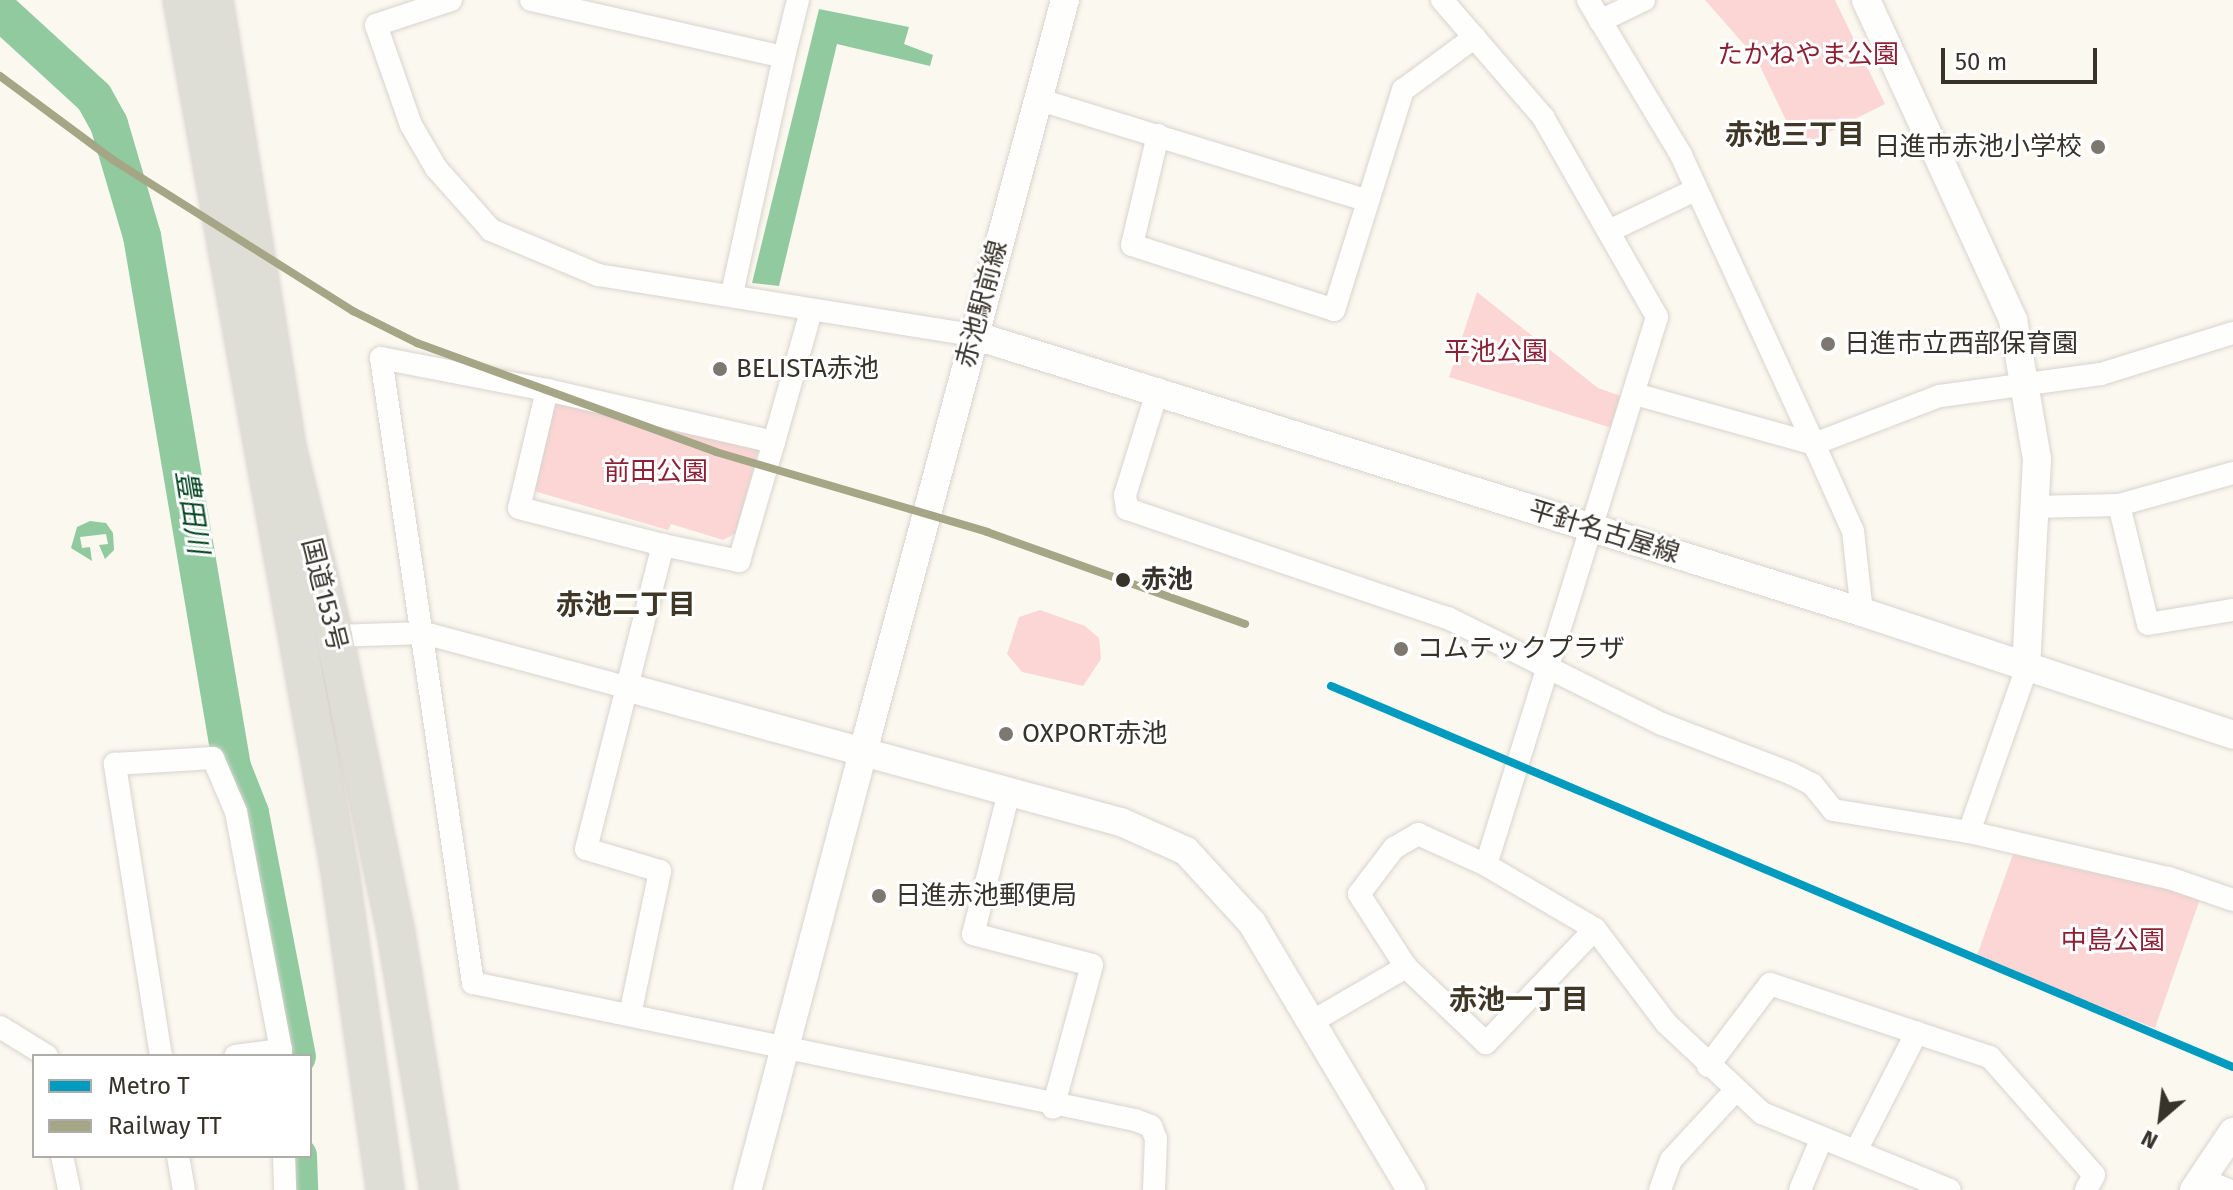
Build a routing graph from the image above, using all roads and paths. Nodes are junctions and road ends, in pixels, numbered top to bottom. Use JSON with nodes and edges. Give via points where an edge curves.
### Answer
{"nodes":[{"id":1,"x":182,"y":0,"type":"edge"},
{"id":2,"x":214,"y":0,"type":"edge"},
{"id":3,"x":451,"y":0,"type":"edge"},
{"id":4,"x":531,"y":0,"type":"edge"},
{"id":5,"x":798,"y":0,"type":"edge"},
{"id":6,"x":1065,"y":0,"type":"edge"},
{"id":7,"x":1442,"y":0,"type":"edge"},
{"id":8,"x":1588,"y":0,"type":"edge"},
{"id":9,"x":1644,"y":0,"type":"edge"},
{"id":10,"x":1866,"y":0,"type":"edge"},
{"id":11,"x":1600,"y":21,"type":"junction"},
{"id":12,"x":1475,"y":37,"type":"junction"},
{"id":13,"x":784,"y":57,"type":"junction"},
{"id":14,"x":1037,"y":99,"type":"junction"},
{"id":15,"x":1158,"y":135,"type":"junction"},
{"id":16,"x":1695,"y":190,"type":"junction"},
{"id":17,"x":1368,"y":201,"type":"junction"},
{"id":18,"x":1609,"y":231,"type":"junction"},
{"id":19,"x":732,"y":294,"type":"junction"},
{"id":20,"x":811,"y":311,"type":"junction"},
{"id":21,"x":2233,"y":333,"type":"edge"},
{"id":22,"x":973,"y":335,"type":"junction"},
{"id":23,"x":2029,"y":385,"type":"junction"},
{"id":24,"x":1158,"y":389,"type":"junction"},
{"id":25,"x":547,"y":390,"type":"junction"},
{"id":26,"x":1635,"y":394,"type":"junction"},
{"id":27,"x":774,"y":442,"type":"junction"},
{"id":28,"x":1814,"y":444,"type":"junction"},
{"id":29,"x":2233,"y":473,"type":"edge"},
{"id":30,"x":2119,"y":505,"type":"junction"},
{"id":31,"x":2032,"y":507,"type":"junction"},
{"id":32,"x":1591,"y":528,"type":"junction"},
{"id":33,"x":663,"y":545,"type":"junction"},
{"id":34,"x":2233,"y":610,"type":"edge"},
{"id":35,"x":1862,"y":612,"type":"junction"},
{"id":36,"x":424,"y":633,"type":"junction"},
{"id":37,"x":334,"y":636,"type":"junction"},
{"id":38,"x":1546,"y":668,"type":"junction"},
{"id":39,"x":2026,"y":670,"type":"junction"},
{"id":40,"x":629,"y":688,"type":"junction"},
{"id":41,"x":2233,"y":735,"type":"edge"},
{"id":42,"x":863,"y":752,"type":"junction"},
{"id":43,"x":1009,"y":792,"type":"junction"},
{"id":44,"x":1969,"y":832,"type":"junction"},
{"id":45,"x":1486,"y":865,"type":"junction"},
{"id":46,"x":2233,"y":900,"type":"edge"},
{"id":47,"x":1595,"y":929,"type":"junction"},
{"id":48,"x":1406,"y":967,"type":"junction"},
{"id":49,"x":630,"y":1015,"type":"junction"},
{"id":50,"x":1313,"y":1021,"type":"junction"},
{"id":51,"x":0,"y":1027,"type":"edge"},
{"id":52,"x":1917,"y":1032,"type":"junction"},
{"id":53,"x":781,"y":1049,"type":"junction"},
{"id":54,"x":282,"y":1053,"type":"edge"},
{"id":55,"x":44,"y":1054,"type":"edge"},
{"id":56,"x":161,"y":1054,"type":"edge"},
{"id":57,"x":1708,"y":1066,"type":"junction"},
{"id":58,"x":1734,"y":1092,"type":"junction"},
{"id":59,"x":1053,"y":1108,"type":"junction"},
{"id":60,"x":2233,"y":1132,"type":"edge"},
{"id":61,"x":1821,"y":1140,"type":"junction"},
{"id":62,"x":1857,"y":1149,"type":"junction"},
{"id":63,"x":62,"y":1158,"type":"edge"},
{"id":64,"x":178,"y":1158,"type":"edge"},
{"id":65,"x":284,"y":1158,"type":"edge"},
{"id":66,"x":2208,"y":1186,"type":"edge"},
{"id":67,"x":1943,"y":1189,"type":"edge"},
{"id":68,"x":69,"y":1190,"type":"edge"},
{"id":69,"x":184,"y":1190,"type":"edge"},
{"id":70,"x":285,"y":1190,"type":"edge"},
{"id":71,"x":385,"y":1190,"type":"edge"},
{"id":72,"x":439,"y":1190,"type":"edge"},
{"id":73,"x":747,"y":1190,"type":"edge"},
{"id":74,"x":1154,"y":1190,"type":"edge"},
{"id":75,"x":1411,"y":1190,"type":"edge"},
{"id":76,"x":1660,"y":1190,"type":"edge"},
{"id":77,"x":1800,"y":1190,"type":"edge"},
{"id":78,"x":2086,"y":1190,"type":"edge"}],
"edges":[{"from":1,"to":71,"type":"highway","name":"国道153号","via":[[340,872]]},
{"from":2,"to":37,"type":"highway","name":"国道153号","via":[[288,451]]},
{"from":3,"to":19,"type":"street","via":[[376,25],[411,125],[468,209],[491,230],[541,256],[598,275]]},
{"from":4,"to":13,"type":"street"},
{"from":5,"to":13,"type":"street"},
{"from":6,"to":14,"type":"street","name":"赤池駅前線"},
{"from":7,"to":12,"type":"street"},
{"from":8,"to":11,"type":"street"},
{"from":9,"to":11,"type":"street"},
{"from":10,"to":23,"type":"street","via":[[2013,320]]},
{"from":11,"to":16,"type":"street"},
{"from":12,"to":17,"type":"street","via":[[1403,90]]},
{"from":12,"to":18,"type":"street","via":[[1543,117]]},
{"from":13,"to":19,"type":"street"},
{"from":14,"to":15,"type":"street"},
{"from":14,"to":22,"type":"street","name":"赤池駅前線"},
{"from":15,"to":17,"type":"street"},
{"from":15,"to":17,"type":"street","via":[[1132,245],[1334,310]]},
{"from":16,"to":18,"type":"street"},
{"from":16,"to":28,"type":"street"},
{"from":18,"to":26,"type":"street","via":[[1657,317]]},
{"from":19,"to":20,"type":"street"},
{"from":20,"to":22,"type":"street"},
{"from":20,"to":27,"type":"street"},
{"from":21,"to":23,"type":"street","via":[[2101,374]]},
{"from":22,"to":24,"type":"street","name":"平針名古屋線"},
{"from":22,"to":42,"type":"street","name":"赤池駅前線"},
{"from":23,"to":28,"type":"street","via":[[1940,396]]},
{"from":23,"to":31,"type":"street","via":[[2037,459]]},
{"from":24,"to":32,"type":"street","name":"平針名古屋線"},
{"from":24,"to":38,"type":"street","via":[[1125,495],[1127,509],[1448,618]]},
{"from":25,"to":27,"type":"street"},
{"from":25,"to":33,"type":"street","via":[[519,508]]},
{"from":25,"to":36,"type":"street","via":[[381,358]]},
{"from":26,"to":28,"type":"street"},
{"from":26,"to":32,"type":"street"},
{"from":27,"to":33,"type":"street","via":[[739,561]]},
{"from":28,"to":35,"type":"street","via":[[1853,531]]},
{"from":29,"to":30,"type":"street"},
{"from":30,"to":31,"type":"street"},
{"from":30,"to":34,"type":"street","via":[[2148,624]]},
{"from":31,"to":39,"type":"street"},
{"from":32,"to":35,"type":"street","name":"平針名古屋線"},
{"from":32,"to":38,"type":"street"},
{"from":33,"to":40,"type":"street"},
{"from":35,"to":39,"type":"street","name":"平針名古屋線"},
{"from":36,"to":37,"type":"street"},
{"from":36,"to":40,"type":"street"},
{"from":36,"to":49,"type":"street","via":[[473,983]]},
{"from":37,"to":72,"type":"highway","name":"国道153号","via":[[396,933]]},
{"from":38,"to":44,"type":"street","via":[[1662,724],[1792,774],[1812,784],[1833,810]]},
{"from":38,"to":45,"type":"street"},
{"from":39,"to":41,"type":"street","name":"平針名古屋線"},
{"from":39,"to":44,"type":"street"},
{"from":40,"to":42,"type":"street"},
{"from":40,"to":49,"type":"street","via":[[586,849],[660,871]]},
{"from":42,"to":43,"type":"street"},
{"from":42,"to":53,"type":"street","name":"赤池駅前線"},
{"from":43,"to":50,"type":"street","via":[[1121,822],[1186,851],[1239,906]]},
{"from":43,"to":59,"type":"street","via":[[973,934],[1092,965]]},
{"from":44,"to":46,"type":"street","via":[[2169,878]]},
{"from":45,"to":47,"type":"street"},
{"from":45,"to":48,"type":"street","via":[[1418,834],[1394,848],[1359,894]]},
{"from":47,"to":48,"type":"street","via":[[1486,1043]]},
{"from":47,"to":57,"type":"street","via":[[1666,1023]]},
{"from":48,"to":50,"type":"street"},
{"from":49,"to":53,"type":"street"},
{"from":50,"to":75,"type":"street"},
{"from":51,"to":55,"type":"street"},
{"from":52,"to":57,"type":"street","via":[[1770,984]]},
{"from":52,"to":62,"type":"street"},
{"from":52,"to":78,"type":"street","via":[[1990,1057],[2094,1175]]},
{"from":53,"to":59,"type":"street"},
{"from":53,"to":73,"type":"street","name":"赤池駅前線"},
{"from":54,"to":56,"type":"street","via":[[236,812],[213,758],[115,764]]},
{"from":57,"to":58,"type":"street"},
{"from":58,"to":61,"type":"street","via":[[1762,1113]]},
{"from":58,"to":76,"type":"street","via":[[1671,1160]]},
{"from":59,"to":74,"type":"street","via":[[1151,1126]]},
{"from":60,"to":66,"type":"street"},
{"from":61,"to":62,"type":"street"},
{"from":61,"to":77,"type":"street"},
{"from":62,"to":67,"type":"street"},
{"from":63,"to":68,"type":"street"},
{"from":64,"to":69,"type":"street"},
{"from":65,"to":70,"type":"street"}]}
